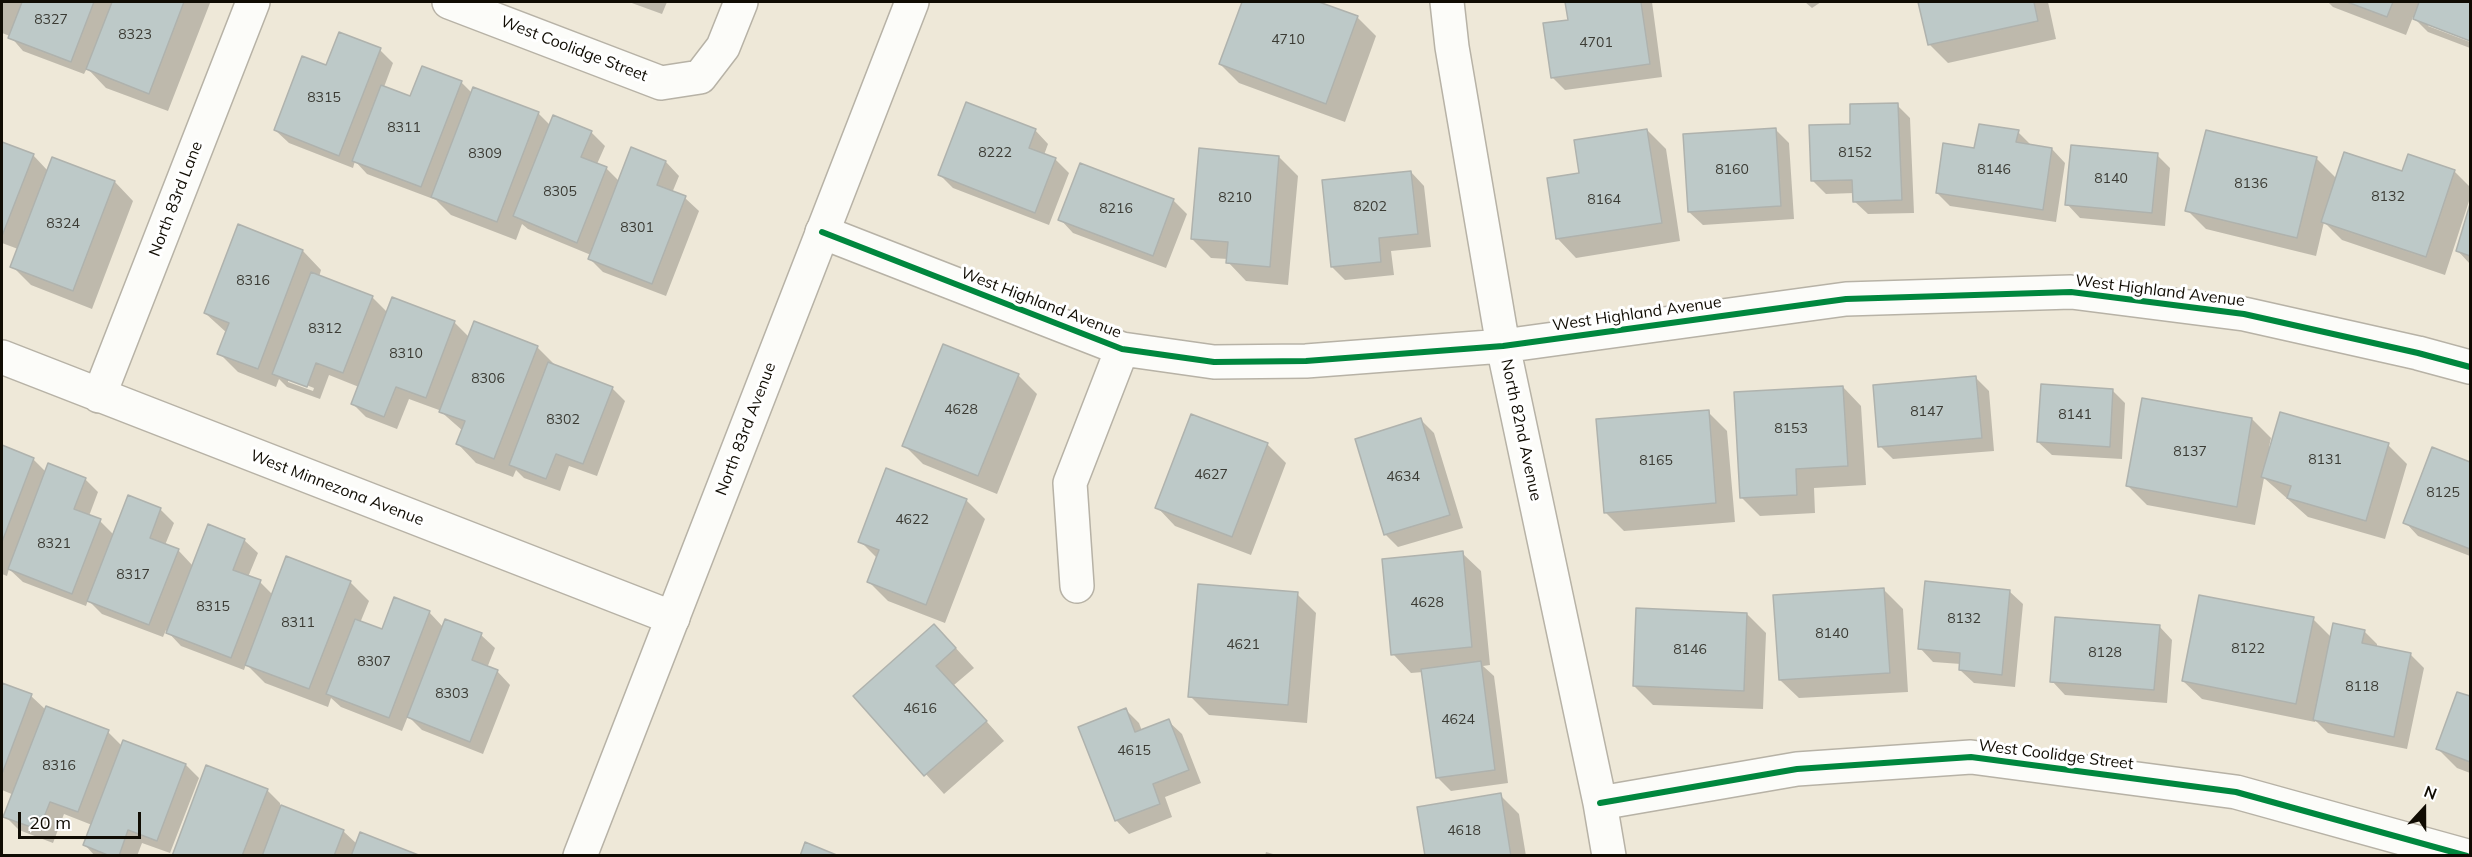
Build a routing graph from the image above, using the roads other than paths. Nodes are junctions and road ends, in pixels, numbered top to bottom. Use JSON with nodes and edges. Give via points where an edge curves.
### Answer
{"nodes":[{"id":1,"x":253,"y":2,"type":"edge"},
{"id":2,"x":449,"y":2,"type":"edge"},
{"id":3,"x":741,"y":2,"type":"edge"},
{"id":4,"x":912,"y":2,"type":"edge"},
{"id":5,"x":1447,"y":2,"type":"edge"},
{"id":6,"x":822,"y":232,"type":"junction"},
{"id":7,"x":1503,"y":346,"type":"junction"},
{"id":8,"x":1122,"y":349,"type":"junction"},
{"id":9,"x":2,"y":357,"type":"edge"},
{"id":10,"x":2470,"y":367,"type":"edge"},
{"id":11,"x":99,"y":396,"type":"junction"},
{"id":12,"x":1077,"y":586,"type":"dead end"},
{"id":13,"x":673,"y":618,"type":"junction"},
{"id":14,"x":1600,"y":803,"type":"junction"},
{"id":15,"x":580,"y":855,"type":"edge"},
{"id":16,"x":1608,"y":855,"type":"edge"},
{"id":17,"x":2467,"y":855,"type":"edge"}],
"edges":[{"from":1,"to":11,"type":"street","name":"North 83rd Lane"},
{"from":2,"to":3,"type":"street","name":"West Coolidge Street","via":[[662,83],[700,77],[723,47]]},
{"from":4,"to":6,"type":"street","name":"North 83rd Avenue"},
{"from":5,"to":7,"type":"street","name":"North 82nd Avenue"},
{"from":6,"to":8,"type":"street","name":"West Highland Avenue"},
{"from":6,"to":13,"type":"street","name":"North 83rd Avenue"},
{"from":7,"to":8,"type":"street","name":"West Highland Avenue","via":[[1306,361],[1214,362]]},
{"from":7,"to":10,"type":"street","name":"West Highland Avenue","via":[[1846,300],[2071,292],[2244,314]]},
{"from":7,"to":14,"type":"street","name":"North 82nd Avenue"},
{"from":8,"to":12,"type":"street","via":[[1070,483]]},
{"from":9,"to":11,"type":"street","name":"West Minnezona Avenue"},
{"from":11,"to":13,"type":"street","name":"West Minnezona Avenue"},
{"from":13,"to":15,"type":"street","name":"North 83rd Avenue"},
{"from":14,"to":16,"type":"street","name":"North 82nd Avenue"},
{"from":14,"to":17,"type":"street","name":"West Coolidge Street","via":[[1797,769],[1971,757],[2236,792]]}]}
